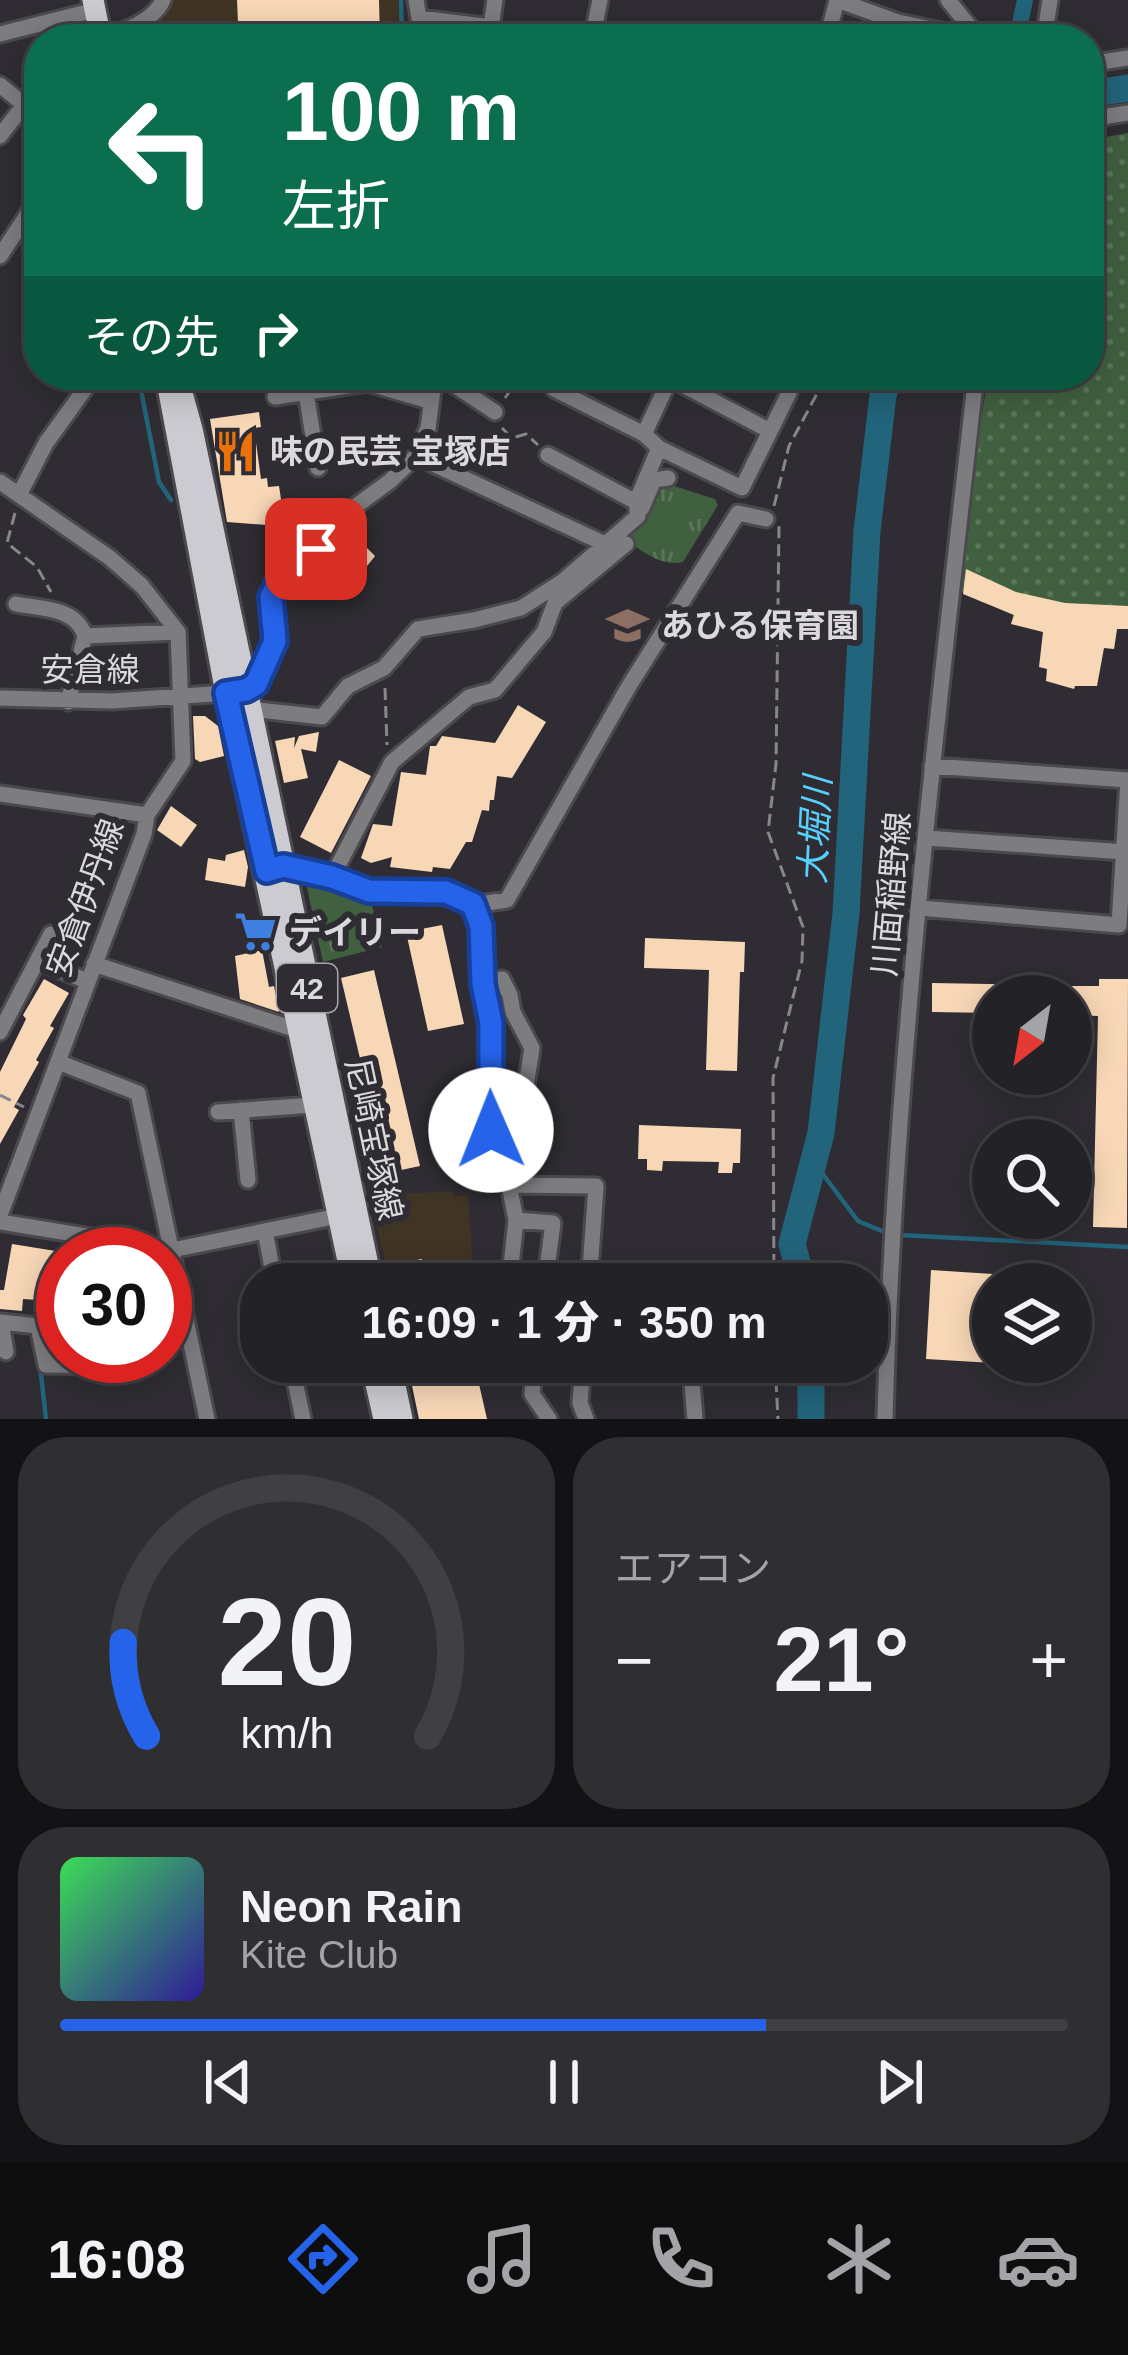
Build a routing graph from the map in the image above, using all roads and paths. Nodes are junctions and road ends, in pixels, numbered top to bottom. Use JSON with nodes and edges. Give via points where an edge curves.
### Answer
{"nodes":[{"id":1,"x":163,"y":0,"type":"edge"},
{"id":2,"x":416,"y":0,"type":"edge"},
{"id":3,"x":837,"y":0,"type":"edge"},
{"id":4,"x":947,"y":0,"type":"edge"},
{"id":5,"x":971,"y":0,"type":"edge"},
{"id":6,"x":94,"y":5,"type":"edge"},
{"id":7,"x":966,"y":21,"type":"junction"},
{"id":8,"x":32,"y":24,"type":"edge"},
{"id":9,"x":135,"y":24,"type":"edge"},
{"id":10,"x":447,"y":24,"type":"edge"},
{"id":11,"x":904,"y":24,"type":"edge"},
{"id":12,"x":968,"y":24,"type":"edge"},
{"id":13,"x":0,"y":85,"type":"edge"},
{"id":14,"x":24,"y":105,"type":"joint"},
{"id":15,"x":0,"y":136,"type":"edge"},
{"id":16,"x":24,"y":219,"type":"edge"},
{"id":17,"x":0,"y":256,"type":"edge"},
{"id":18,"x":84,"y":390,"type":"edge"},
{"id":19,"x":169,"y":390,"type":"edge"},
{"id":20,"x":181,"y":390,"type":"edge"},
{"id":21,"x":297,"y":390,"type":"edge"},
{"id":22,"x":308,"y":390,"type":"edge"},
{"id":23,"x":391,"y":390,"type":"edge"},
{"id":24,"x":432,"y":390,"type":"edge"},
{"id":25,"x":461,"y":390,"type":"edge"},
{"id":26,"x":510,"y":390,"type":"edge"},
{"id":27,"x":556,"y":390,"type":"edge"},
{"id":28,"x":662,"y":390,"type":"edge"},
{"id":29,"x":692,"y":390,"type":"edge"},
{"id":30,"x":789,"y":390,"type":"edge"},
{"id":31,"x":819,"y":390,"type":"edge"},
{"id":32,"x":974,"y":390,"type":"edge"},
{"id":33,"x":275,"y":398,"type":"dead end"},
{"id":34,"x":429,"y":401,"type":"junction"},
{"id":35,"x":495,"y":412,"type":"joint"},
{"id":36,"x":770,"y":430,"type":"junction"},
{"id":37,"x":644,"y":434,"type":"junction"},
{"id":38,"x":659,"y":448,"type":"junction"},
{"id":39,"x":548,"y":455,"type":"dead end"},
{"id":40,"x":416,"y":456,"type":"junction"},
{"id":41,"x":318,"y":468,"type":"dead end"},
{"id":42,"x":668,"y":478,"type":"dead end"},
{"id":43,"x":0,"y":482,"type":"edge"},
{"id":44,"x":20,"y":494,"type":"junction"},
{"id":45,"x":636,"y":502,"type":"junction"},
{"id":46,"x":773,"y":518,"type":"junction"},
{"id":47,"x":605,"y":544,"type":"junction"},
{"id":48,"x":626,"y":544,"type":"dead end"},
{"id":49,"x":52,"y":594,"type":"dead end"},
{"id":50,"x":16,"y":604,"type":"dead end"},
{"id":51,"x":178,"y":632,"type":"junction"},
{"id":52,"x":85,"y":637,"type":"junction"},
{"id":53,"x":384,"y":679,"type":"dead end"},
{"id":54,"x":181,"y":697,"type":"junction"},
{"id":55,"x":0,"y":698,"type":"edge"},
{"id":56,"x":241,"y":698,"type":"junction"},
{"id":57,"x":68,"y":702,"type":"junction"},
{"id":58,"x":392,"y":762,"type":"junction"},
{"id":59,"x":932,"y":766,"type":"junction"},
{"id":60,"x":1128,"y":781,"type":"edge"},
{"id":61,"x":0,"y":794,"type":"edge"},
{"id":62,"x":147,"y":814,"type":"junction"},
{"id":63,"x":926,"y":838,"type":"junction"},
{"id":64,"x":1125,"y":852,"type":"junction"},
{"id":65,"x":275,"y":868,"type":"junction"},
{"id":66,"x":332,"y":877,"type":"junction"},
{"id":67,"x":473,"y":904,"type":"junction"},
{"id":68,"x":920,"y":908,"type":"junction"},
{"id":69,"x":51,"y":934,"type":"dead end"},
{"id":70,"x":38,"y":961,"type":"junction"},
{"id":71,"x":91,"y":973,"type":"junction"},
{"id":72,"x":483,"y":984,"type":"junction"},
{"id":73,"x":300,"y":1031,"type":"junction"},
{"id":74,"x":0,"y":1032,"type":"edge"},
{"id":75,"x":58,"y":1062,"type":"junction"},
{"id":76,"x":0,"y":1095,"type":"edge"},
{"id":77,"x":313,"y":1105,"type":"junction"},
{"id":78,"x":241,"y":1110,"type":"junction"},
{"id":79,"x":218,"y":1112,"type":"dead end"},
{"id":80,"x":38,"y":1114,"type":"junction"},
{"id":81,"x":248,"y":1180,"type":"dead end"},
{"id":82,"x":515,"y":1185,"type":"junction"},
{"id":83,"x":1,"y":1208,"type":"edge"},
{"id":84,"x":338,"y":1216,"type":"junction"},
{"id":85,"x":516,"y":1220,"type":"junction"},
{"id":86,"x":78,"y":1227,"type":"edge"},
{"id":87,"x":167,"y":1227,"type":"edge"},
{"id":88,"x":265,"y":1231,"type":"junction"},
{"id":89,"x":192,"y":1246,"type":"edge"},
{"id":90,"x":271,"y":1263,"type":"edge"},
{"id":91,"x":348,"y":1263,"type":"edge"},
{"id":92,"x":367,"y":1263,"type":"edge"},
{"id":93,"x":511,"y":1263,"type":"edge"},
{"id":94,"x":548,"y":1263,"type":"edge"},
{"id":95,"x":590,"y":1263,"type":"edge"},
{"id":96,"x":774,"y":1263,"type":"edge"},
{"id":97,"x":0,"y":1322,"type":"edge"},
{"id":98,"x":36,"y":1326,"type":"edge"},
{"id":99,"x":192,"y":1347,"type":"edge"},
{"id":100,"x":6,"y":1352,"type":"dead end"},
{"id":101,"x":48,"y":1383,"type":"edge"},
{"id":102,"x":295,"y":1383,"type":"edge"},
{"id":103,"x":376,"y":1383,"type":"edge"},
{"id":104,"x":394,"y":1383,"type":"edge"},
{"id":105,"x":533,"y":1383,"type":"edge"},
{"id":106,"x":581,"y":1383,"type":"edge"},
{"id":107,"x":692,"y":1383,"type":"edge"},
{"id":108,"x":776,"y":1383,"type":"edge"},
{"id":109,"x":48,"y":1386,"type":"dead end"},
{"id":110,"x":207,"y":1419,"type":"edge"},
{"id":111,"x":303,"y":1419,"type":"edge"},
{"id":112,"x":384,"y":1419,"type":"edge"},
{"id":113,"x":402,"y":1419,"type":"edge"},
{"id":114,"x":549,"y":1419,"type":"edge"},
{"id":115,"x":586,"y":1419,"type":"edge"},
{"id":116,"x":695,"y":1419,"type":"edge"},
{"id":117,"x":778,"y":1419,"type":"edge"},
{"id":118,"x":885,"y":1419,"type":"edge"}],
"edges":[{"from":1,"to":9,"type":"street"},
{"from":2,"to":10,"type":"street","via":[[419,18]]},
{"from":3,"to":11,"type":"street"},
{"from":4,"to":7,"type":"street"},
{"from":5,"to":7,"type":"street"},
{"from":6,"to":8,"type":"street"},
{"from":7,"to":12,"type":"street"},
{"from":13,"to":14,"type":"street"},
{"from":14,"to":15,"type":"street"},
{"from":16,"to":17,"type":"street"},
{"from":18,"to":44,"type":"street"},
{"from":19,"to":56,"type":"main road","name":"尼崎宝塚線","number":"42"},
{"from":20,"to":56,"type":"main road","name":"尼崎宝塚線","number":"42"},
{"from":21,"to":33,"type":"street"},
{"from":22,"to":41,"type":"street"},
{"from":23,"to":34,"type":"street"},
{"from":24,"to":34,"type":"street"},
{"from":25,"to":35,"type":"street"},
{"from":26,"to":35,"type":"path"},
{"from":27,"to":37,"type":"street"},
{"from":28,"to":37,"type":"street"},
{"from":29,"to":36,"type":"street"},
{"from":30,"to":36,"type":"street"},
{"from":31,"to":46,"type":"path","via":[[789,446]]},
{"from":32,"to":59,"type":"street","name":"川面稲野線"},
{"from":34,"to":40,"type":"street"},
{"from":36,"to":38,"type":"street","via":[[742,488]]},
{"from":37,"to":38,"type":"street"},
{"from":38,"to":45,"type":"street"},
{"from":39,"to":45,"type":"street"},
{"from":40,"to":47,"type":"street"},
{"from":40,"to":56,"type":"street","via":[[282,575],[270,607],[274,650]]},
{"from":42,"to":45,"type":"street","via":[[654,480],[641,508]]},
{"from":43,"to":44,"type":"street"},
{"from":44,"to":49,"type":"path","via":[[7,543],[37,567]]},
{"from":44,"to":51,"type":"street","via":[[142,586]]},
{"from":45,"to":47,"type":"street","via":[[638,516]]},
{"from":46,"to":67,"type":"street","via":[[738,513],[507,900]]},
{"from":46,"to":96,"type":"path","via":[[776,764],[768,832],[803,927],[773,1078]]},
{"from":47,"to":56,"type":"street","via":[[521,608],[411,632],[385,668],[348,686],[322,717]]},
{"from":48,"to":58,"type":"street","via":[[555,603],[544,632],[495,690],[470,697]]},
{"from":50,"to":52,"type":"street","via":[[70,616]]},
{"from":51,"to":52,"type":"street"},
{"from":51,"to":54,"type":"street","name":"安倉伊丹線"},
{"from":52,"to":57,"type":"street"},
{"from":53,"to":58,"type":"path"},
{"from":54,"to":56,"type":"street"},
{"from":54,"to":57,"type":"street","name":"安倉線"},
{"from":54,"to":62,"type":"street","name":"安倉伊丹線","via":[[184,761]]},
{"from":55,"to":57,"type":"street","name":"安倉線"},
{"from":56,"to":65,"type":"main road","name":"尼崎宝塚線","number":"42"},
{"from":58,"to":66,"type":"street"},
{"from":59,"to":60,"type":"street"},
{"from":59,"to":63,"type":"street","name":"川面稲野線"},
{"from":60,"to":64,"type":"street"},
{"from":61,"to":62,"type":"street"},
{"from":62,"to":71,"type":"street","name":"安倉伊丹線"},
{"from":63,"to":64,"type":"street"},
{"from":63,"to":68,"type":"street","name":"川面稲野線"},
{"from":64,"to":68,"type":"street","via":[[1119,926]]},
{"from":65,"to":66,"type":"street"},
{"from":65,"to":73,"type":"main road","name":"尼崎宝塚線","number":"42"},
{"from":65,"to":92,"type":"main road","name":"尼崎宝塚線","number":"42"},
{"from":66,"to":67,"type":"street","via":[[388,894],[446,892]]},
{"from":67,"to":72,"type":"street"},
{"from":68,"to":118,"type":"street","name":"川面稲野線","via":[[890,1246]]},
{"from":69,"to":70,"type":"street"},
{"from":70,"to":71,"type":"street"},
{"from":70,"to":74,"type":"street"},
{"from":71,"to":73,"type":"street"},
{"from":71,"to":75,"type":"street","name":"安倉伊丹線"},
{"from":72,"to":82,"type":"street","via":[[491,1023],[492,1175]]},
{"from":72,"to":82,"type":"street","via":[[502,979],[532,1048]]},
{"from":73,"to":77,"type":"main road","name":"尼崎宝塚線","number":"42"},
{"from":75,"to":80,"type":"street","name":"安倉伊丹線"},
{"from":75,"to":87,"type":"street","via":[[139,1093]]},
{"from":76,"to":80,"type":"path"},
{"from":77,"to":78,"type":"street"},
{"from":77,"to":84,"type":"main road","name":"尼崎宝塚線","number":"42"},
{"from":78,"to":79,"type":"street"},
{"from":78,"to":81,"type":"street"},
{"from":80,"to":83,"type":"street","name":"安倉伊丹線"},
{"from":82,"to":85,"type":"street"},
{"from":82,"to":95,"type":"street","via":[[596,1186]]},
{"from":83,"to":86,"type":"street"},
{"from":84,"to":88,"type":"street"},
{"from":84,"to":91,"type":"main road","name":"尼崎宝塚線","number":"42"},
{"from":85,"to":93,"type":"street"},
{"from":85,"to":94,"type":"street","via":[[553,1223]]},
{"from":88,"to":89,"type":"street"},
{"from":88,"to":90,"type":"street"},
{"from":97,"to":98,"type":"street"},
{"from":97,"to":100,"type":"street"},
{"from":99,"to":110,"type":"street"},
{"from":101,"to":109,"type":"street"},
{"from":102,"to":111,"type":"street"},
{"from":103,"to":112,"type":"main road"},
{"from":104,"to":113,"type":"main road"},
{"from":105,"to":114,"type":"street"},
{"from":106,"to":115,"type":"street"},
{"from":107,"to":116,"type":"street"},
{"from":108,"to":117,"type":"path"}]}
